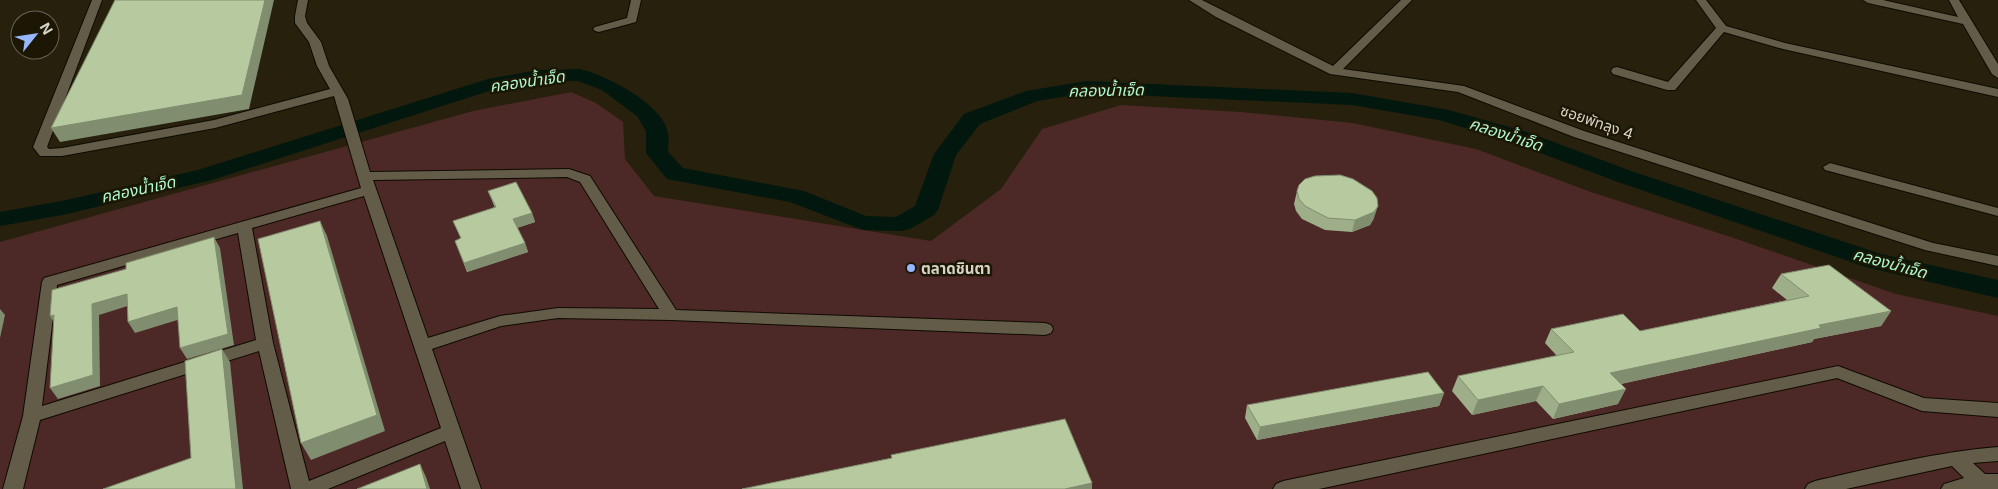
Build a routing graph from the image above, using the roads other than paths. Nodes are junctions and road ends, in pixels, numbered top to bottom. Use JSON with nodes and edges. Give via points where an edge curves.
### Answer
{"nodes":[{"id":1,"x":97,"y":0,"type":"edge"},
{"id":2,"x":303,"y":0,"type":"edge"},
{"id":3,"x":636,"y":0,"type":"edge"},
{"id":4,"x":1194,"y":0,"type":"edge"},
{"id":5,"x":1407,"y":0,"type":"edge"},
{"id":6,"x":1701,"y":0,"type":"edge"},
{"id":7,"x":1868,"y":0,"type":"edge"},
{"id":8,"x":1954,"y":0,"type":"edge"},
{"id":9,"x":1968,"y":22,"type":"junction"},
{"id":10,"x":1722,"y":28,"type":"junction"},
{"id":11,"x":599,"y":29,"type":"dead end"},
{"id":12,"x":1617,"y":71,"type":"dead end"},
{"id":13,"x":1334,"y":72,"type":"junction"},
{"id":14,"x":1998,"y":74,"type":"edge"},
{"id":15,"x":1998,"y":93,"type":"edge"},
{"id":16,"x":340,"y":95,"type":"junction"},
{"id":17,"x":1830,"y":167,"type":"dead end"},
{"id":18,"x":367,"y":183,"type":"junction"},
{"id":19,"x":1998,"y":212,"type":"edge"},
{"id":20,"x":244,"y":225,"type":"junction"},
{"id":21,"x":1998,"y":261,"type":"edge"},
{"id":22,"x":671,"y":315,"type":"junction"},
{"id":23,"x":1045,"y":329,"type":"dead end"},
{"id":24,"x":265,"y":343,"type":"junction"},
{"id":25,"x":422,"y":346,"type":"junction"},
{"id":26,"x":1998,"y":410,"type":"edge"},
{"id":27,"x":32,"y":416,"type":"junction"},
{"id":28,"x":452,"y":432,"type":"junction"},
{"id":29,"x":1998,"y":454,"type":"edge"},
{"id":30,"x":1956,"y":458,"type":"junction"},
{"id":31,"x":1989,"y":482,"type":"edge"},
{"id":32,"x":13,"y":489,"type":"edge"},
{"id":33,"x":301,"y":489,"type":"edge"},
{"id":34,"x":308,"y":489,"type":"edge"},
{"id":35,"x":471,"y":489,"type":"edge"},
{"id":36,"x":1283,"y":489,"type":"edge"},
{"id":37,"x":1815,"y":489,"type":"edge"},
{"id":38,"x":1951,"y":489,"type":"edge"}],
"edges":[{"from":1,"to":16,"type":"street","via":[[40,147],[45,153],[215,124]]},
{"from":2,"to":16,"type":"street","via":[[301,23],[316,42],[323,66]]},
{"from":3,"to":11,"type":"street","via":[[632,20]]},
{"from":4,"to":13,"type":"street","name":"ซอยพัทลุง 4"},
{"from":5,"to":13,"type":"street"},
{"from":6,"to":10,"type":"street"},
{"from":7,"to":9,"type":"street"},
{"from":8,"to":9,"type":"street"},
{"from":9,"to":14,"type":"street"},
{"from":10,"to":12,"type":"street","via":[[1671,87]]},
{"from":10,"to":15,"type":"street","via":[[1782,46]]},
{"from":13,"to":21,"type":"street","name":"ซอยพัทลุง 4","via":[[1460,89],[1579,134],[1930,247]]},
{"from":16,"to":18,"type":"street"},
{"from":17,"to":19,"type":"street"},
{"from":18,"to":20,"type":"street"},
{"from":18,"to":22,"type":"street","via":[[569,173],[585,179]]},
{"from":18,"to":25,"type":"street"},
{"from":20,"to":24,"type":"street"},
{"from":20,"to":27,"type":"street","via":[[50,282]]},
{"from":22,"to":23,"type":"street"},
{"from":22,"to":25,"type":"street","via":[[558,313],[500,322]]},
{"from":24,"to":27,"type":"street"},
{"from":24,"to":33,"type":"street"},
{"from":25,"to":28,"type":"street"},
{"from":26,"to":36,"type":"street","via":[[1922,404],[1838,372]]},
{"from":27,"to":32,"type":"street"},
{"from":28,"to":34,"type":"street"},
{"from":28,"to":35,"type":"street"},
{"from":29,"to":30,"type":"street"},
{"from":30,"to":31,"type":"street"},
{"from":30,"to":37,"type":"street"},
{"from":31,"to":38,"type":"street"}]}
